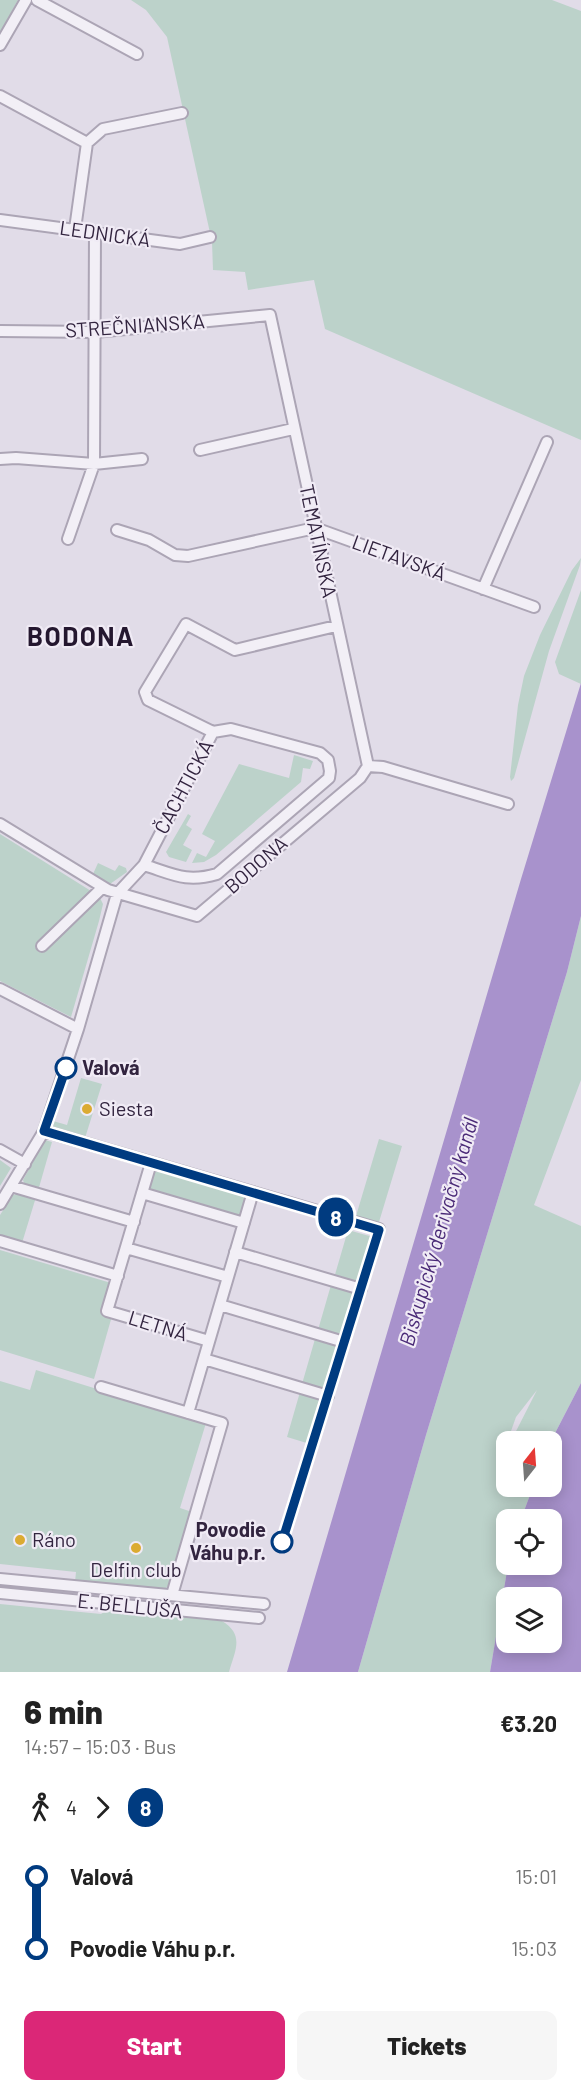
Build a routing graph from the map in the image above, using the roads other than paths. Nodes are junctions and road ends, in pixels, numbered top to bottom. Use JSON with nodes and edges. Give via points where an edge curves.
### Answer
{"nodes":[{"id":1,"x":26,"y":0,"type":"edge"},
{"id":2,"x":37,"y":0,"type":"edge"},
{"id":3,"x":0,"y":45,"type":"edge"},
{"id":4,"x":137,"y":54,"type":"dead end"},
{"id":5,"x":0,"y":96,"type":"edge"},
{"id":6,"x":182,"y":113,"type":"dead end"},
{"id":7,"x":87,"y":143,"type":"junction"},
{"id":8,"x":0,"y":220,"type":"edge"},
{"id":9,"x":75,"y":230,"type":"junction"},
{"id":10,"x":95,"y":232,"type":"junction"},
{"id":11,"x":210,"y":237,"type":"dead end"},
{"id":12,"x":270,"y":315,"type":"joint"},
{"id":13,"x":0,"y":331,"type":"edge"},
{"id":14,"x":95,"y":332,"type":"junction"},
{"id":15,"x":293,"y":429,"type":"junction"},
{"id":16,"x":547,"y":442,"type":"dead end"},
{"id":17,"x":200,"y":450,"type":"dead end"},
{"id":18,"x":0,"y":459,"type":"edge"},
{"id":19,"x":142,"y":459,"type":"dead end"},
{"id":20,"x":94,"y":464,"type":"junction"},
{"id":21,"x":315,"y":528,"type":"junction"},
{"id":22,"x":117,"y":530,"type":"dead end"},
{"id":23,"x":68,"y":539,"type":"dead end"},
{"id":24,"x":483,"y":589,"type":"junction"},
{"id":25,"x":534,"y":607,"type":"dead end"},
{"id":26,"x":336,"y":626,"type":"junction"},
{"id":27,"x":213,"y":732,"type":"junction"},
{"id":28,"x":368,"y":766,"type":"junction"},
{"id":29,"x":508,"y":804,"type":"dead end"},
{"id":30,"x":280,"y":822,"type":"junction"},
{"id":31,"x":0,"y":824,"type":"edge"},
{"id":32,"x":292,"y":834,"type":"junction"},
{"id":33,"x":144,"y":864,"type":"junction"},
{"id":34,"x":103,"y":887,"type":"junction"},
{"id":35,"x":117,"y":894,"type":"junction"},
{"id":36,"x":42,"y":946,"type":"dead end"},
{"id":37,"x":0,"y":989,"type":"edge"},
{"id":38,"x":78,"y":1029,"type":"junction"},
{"id":39,"x":44,"y":1131,"type":"junction"},
{"id":40,"x":0,"y":1150,"type":"edge"},
{"id":41,"x":151,"y":1163,"type":"junction"},
{"id":42,"x":25,"y":1164,"type":"junction"},
{"id":43,"x":11,"y":1186,"type":"junction"},
{"id":44,"x":253,"y":1192,"type":"junction"},
{"id":45,"x":142,"y":1193,"type":"junction"},
{"id":46,"x":0,"y":1204,"type":"edge"},
{"id":47,"x":134,"y":1221,"type":"junction"},
{"id":48,"x":244,"y":1223,"type":"junction"},
{"id":49,"x":379,"y":1230,"type":"dead end"},
{"id":50,"x":0,"y":1241,"type":"edge"},
{"id":51,"x":126,"y":1248,"type":"junction"},
{"id":52,"x":235,"y":1252,"type":"junction"},
{"id":53,"x":118,"y":1276,"type":"junction"},
{"id":54,"x":228,"y":1277,"type":"junction"},
{"id":55,"x":361,"y":1289,"type":"dead end"},
{"id":56,"x":220,"y":1305,"type":"junction"},
{"id":57,"x":209,"y":1341,"type":"junction"},
{"id":58,"x":344,"y":1342,"type":"dead end"},
{"id":59,"x":204,"y":1359,"type":"junction"},
{"id":60,"x":101,"y":1387,"type":"dead end"},
{"id":61,"x":328,"y":1396,"type":"dead end"},
{"id":62,"x":188,"y":1413,"type":"junction"},
{"id":63,"x":0,"y":1579,"type":"edge"},
{"id":64,"x":0,"y":1593,"type":"edge"},
{"id":65,"x":172,"y":1595,"type":"junction"},
{"id":66,"x":264,"y":1604,"type":"dead end"},
{"id":67,"x":259,"y":1618,"type":"dead end"}],
"edges":[{"from":1,"to":3,"type":"street"},
{"from":2,"to":4,"type":"street"},
{"from":5,"to":7,"type":"street"},
{"from":6,"to":7,"type":"street","via":[[102,129]]},
{"from":7,"to":9,"type":"street"},
{"from":8,"to":9,"type":"street","name":"LEDNICKÁ"},
{"from":9,"to":10,"type":"street","name":"LEDNICKÁ"},
{"from":10,"to":11,"type":"street","name":"LEDNICKÁ","via":[[180,244]]},
{"from":10,"to":14,"type":"street"},
{"from":12,"to":14,"type":"street","name":"STREČNIANSKA"},
{"from":12,"to":15,"type":"street","name":"TEMATÍNSKA"},
{"from":13,"to":14,"type":"street","name":"STREČNIANSKA"},
{"from":14,"to":20,"type":"street"},
{"from":15,"to":17,"type":"street"},
{"from":15,"to":21,"type":"street","name":"TEMATÍNSKA"},
{"from":16,"to":24,"type":"street"},
{"from":18,"to":20,"type":"street"},
{"from":19,"to":20,"type":"street"},
{"from":20,"to":23,"type":"street"},
{"from":21,"to":22,"type":"street","via":[[188,556],[175,555],[149,540]]},
{"from":21,"to":24,"type":"street","name":"LIETAVSKÁ"},
{"from":21,"to":26,"type":"street","name":"TEMATÍNSKA"},
{"from":24,"to":25,"type":"street","name":"LIETAVSKÁ"},
{"from":26,"to":27,"type":"street","via":[[235,650],[186,624],[145,692],[148,700]]},
{"from":26,"to":28,"type":"street","name":"TEMATÍNSKA"},
{"from":27,"to":30,"type":"street","name":"ČACHTICKÁ","via":[[231,729],[320,753],[328,759],[329,778]]},
{"from":27,"to":33,"type":"street","name":"ČACHTICKÁ"},
{"from":28,"to":29,"type":"street"},
{"from":28,"to":32,"type":"street","name":"BODONA","via":[[360,778]]},
{"from":30,"to":32,"type":"street"},
{"from":30,"to":33,"type":"street","name":"ČACHTICKÁ","via":[[217,874],[189,879]]},
{"from":31,"to":34,"type":"street","name":"BODONA"},
{"from":32,"to":35,"type":"street","name":"BODONA","via":[[197,916]]},
{"from":33,"to":35,"type":"street","name":"ČACHTICKÁ"},
{"from":34,"to":35,"type":"street","name":"BODONA"},
{"from":34,"to":36,"type":"street"},
{"from":35,"to":38,"type":"street"},
{"from":37,"to":38,"type":"street"},
{"from":38,"to":39,"type":"street"},
{"from":39,"to":41,"type":"street"},
{"from":39,"to":42,"type":"street"},
{"from":40,"to":42,"type":"street"},
{"from":41,"to":44,"type":"street"},
{"from":41,"to":45,"type":"street","name":"LETNÁ"},
{"from":42,"to":43,"type":"street"},
{"from":43,"to":46,"type":"street"},
{"from":43,"to":47,"type":"street"},
{"from":44,"to":48,"type":"street","name":"LETNÁ"},
{"from":44,"to":49,"type":"street"},
{"from":45,"to":47,"type":"street","name":"LETNÁ"},
{"from":45,"to":48,"type":"street"},
{"from":47,"to":51,"type":"street","name":"LETNÁ"},
{"from":48,"to":52,"type":"street","name":"LETNÁ"},
{"from":50,"to":53,"type":"street"},
{"from":51,"to":53,"type":"street","name":"LETNÁ"},
{"from":51,"to":54,"type":"street"},
{"from":52,"to":54,"type":"street","name":"LETNÁ"},
{"from":52,"to":55,"type":"street"},
{"from":53,"to":57,"type":"street","name":"LETNÁ","via":[[108,1311]]},
{"from":54,"to":56,"type":"street","name":"LETNÁ"},
{"from":56,"to":57,"type":"street","name":"LETNÁ"},
{"from":56,"to":58,"type":"street"},
{"from":57,"to":59,"type":"street","name":"LETNÁ"},
{"from":59,"to":61,"type":"street","name":"LETNÁ"},
{"from":59,"to":62,"type":"street","name":"LETNÁ"},
{"from":60,"to":62,"type":"street"},
{"from":62,"to":65,"type":"street","via":[[222,1423]]},
{"from":63,"to":65,"type":"street","name":"E. BELLUŠA"},
{"from":64,"to":67,"type":"street","name":"E. BELLUŠA"},
{"from":65,"to":66,"type":"street","name":"E. BELLUŠA"}]}
